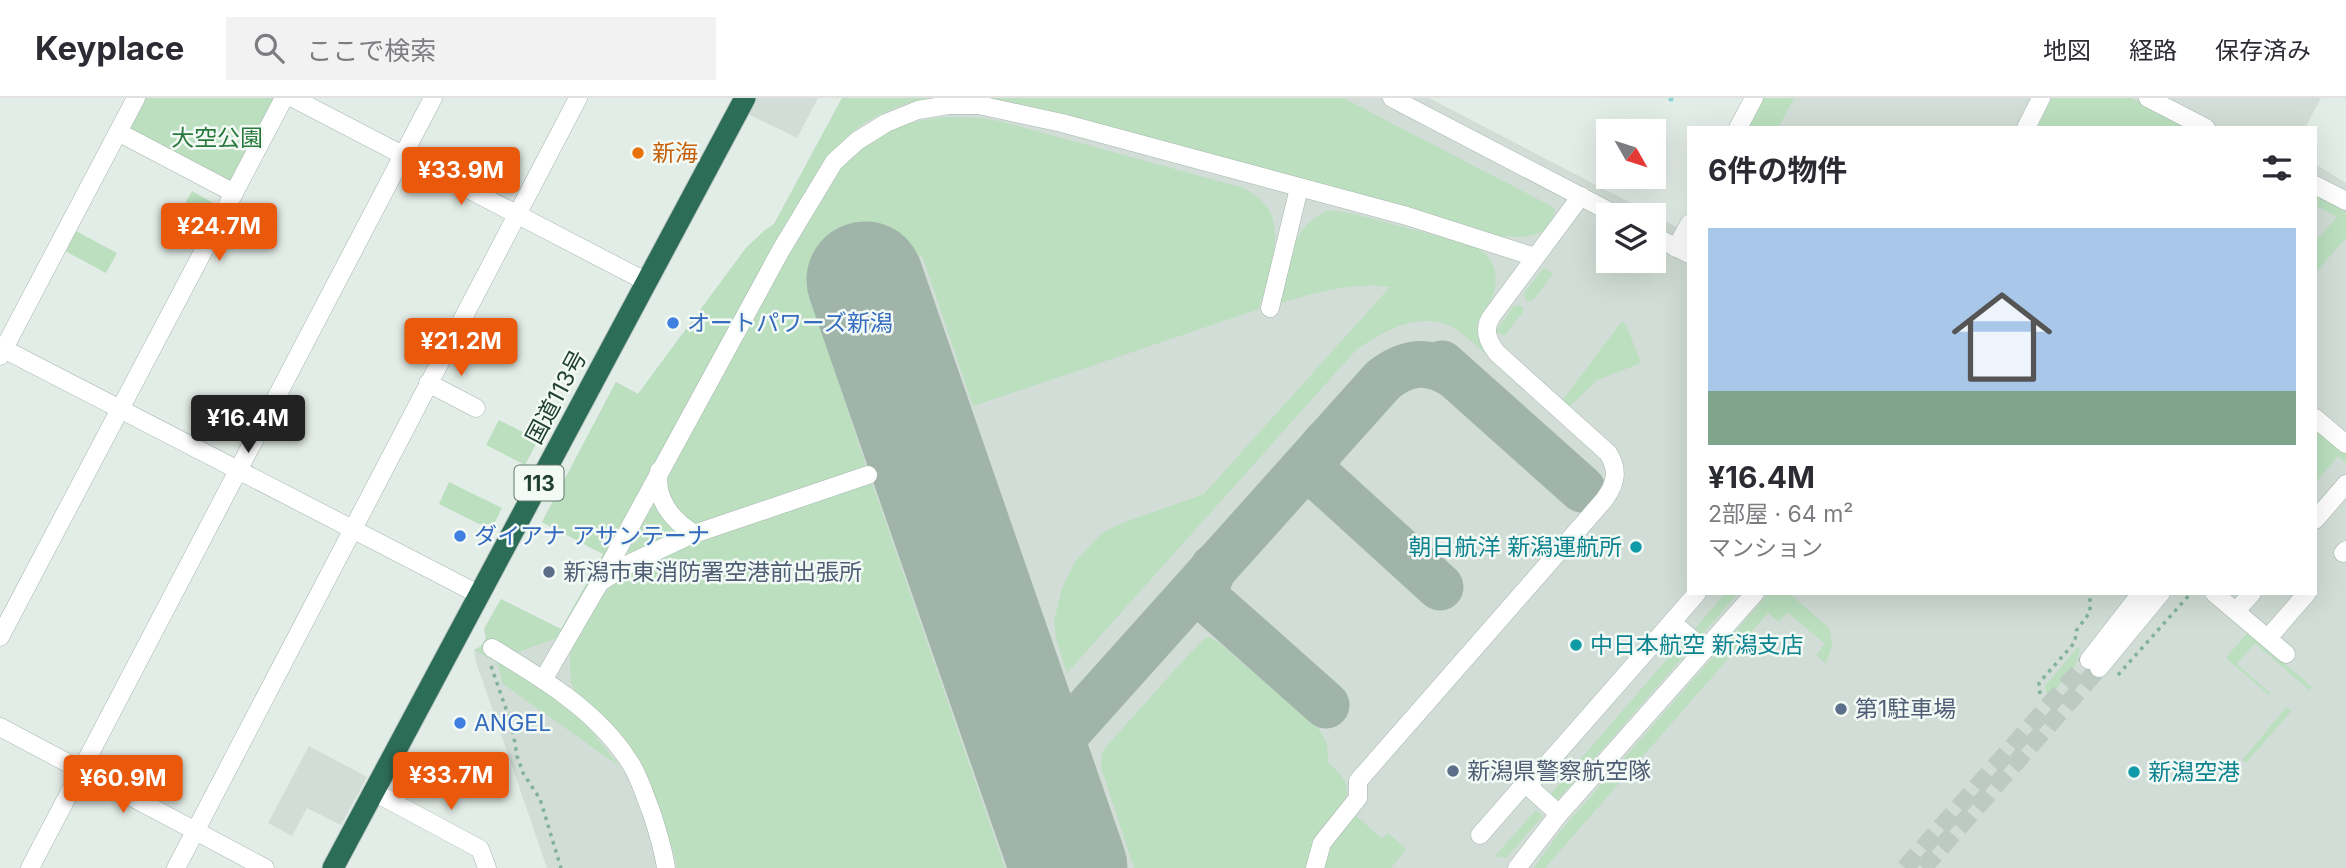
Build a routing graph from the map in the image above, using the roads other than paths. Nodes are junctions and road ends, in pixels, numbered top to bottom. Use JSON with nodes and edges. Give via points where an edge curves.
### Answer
{"nodes":[{"id":1,"x":136,"y":98,"type":"edge"},
{"id":2,"x":284,"y":98,"type":"edge"},
{"id":3,"x":293,"y":98,"type":"edge"},
{"id":4,"x":433,"y":98,"type":"edge"},
{"id":5,"x":578,"y":98,"type":"edge"},
{"id":6,"x":745,"y":98,"type":"edge"},
{"id":7,"x":1392,"y":98,"type":"edge"},
{"id":8,"x":1754,"y":98,"type":"edge"},
{"id":9,"x":2041,"y":98,"type":"edge"},
{"id":10,"x":2148,"y":98,"type":"edge"},
{"id":11,"x":1739,"y":126,"type":"edge"},
{"id":12,"x":2027,"y":126,"type":"edge"},
{"id":13,"x":2202,"y":126,"type":"edge"},
{"id":14,"x":118,"y":132,"type":"junction"},
{"id":15,"x":403,"y":155,"type":"junction"},
{"id":16,"x":2317,"y":186,"type":"edge"},
{"id":17,"x":1299,"y":188,"type":"junction"},
{"id":18,"x":234,"y":193,"type":"junction"},
{"id":19,"x":1581,"y":196,"type":"junction"},
{"id":20,"x":2346,"y":201,"type":"edge"},
{"id":21,"x":1596,"y":204,"type":"edge"},
{"id":22,"x":516,"y":214,"type":"junction"},
{"id":23,"x":1687,"y":233,"type":"edge"},
{"id":24,"x":1666,"y":242,"type":"edge"},
{"id":25,"x":1683,"y":251,"type":"edge"},
{"id":26,"x":1535,"y":257,"type":"junction"},
{"id":27,"x":647,"y":282,"type":"junction"},
{"id":28,"x":1269,"y":308,"type":"dead end"},
{"id":29,"x":1,"y":351,"type":"edge"},
{"id":30,"x":428,"y":383,"type":"junction"},
{"id":31,"x":475,"y":408,"type":"dead end"},
{"id":32,"x":120,"y":410,"type":"junction"},
{"id":33,"x":2317,"y":420,"type":"edge"},
{"id":34,"x":2346,"y":444,"type":"edge"},
{"id":35,"x":660,"y":470,"type":"junction"},
{"id":36,"x":239,"y":472,"type":"junction"},
{"id":37,"x":868,"y":475,"type":"dead end"},
{"id":38,"x":2346,"y":484,"type":"edge"},
{"id":39,"x":2317,"y":518,"type":"edge"},
{"id":40,"x":351,"y":530,"type":"junction"},
{"id":41,"x":695,"y":534,"type":"junction"},
{"id":42,"x":600,"y":582,"type":"junction"},
{"id":43,"x":480,"y":595,"type":"junction"},
{"id":44,"x":1695,"y":595,"type":"edge"},
{"id":45,"x":1753,"y":595,"type":"edge"},
{"id":46,"x":2154,"y":595,"type":"edge"},
{"id":47,"x":2216,"y":595,"type":"edge"},
{"id":48,"x":2250,"y":595,"type":"edge"},
{"id":49,"x":2305,"y":595,"type":"edge"},
{"id":50,"x":2236,"y":611,"type":"junction"},
{"id":51,"x":1672,"y":622,"type":"junction"},
{"id":52,"x":0,"y":637,"type":"edge"},
{"id":53,"x":2268,"y":638,"type":"junction"},
{"id":54,"x":492,"y":648,"type":"road end"},
{"id":55,"x":1705,"y":650,"type":"junction"},
{"id":56,"x":2286,"y":654,"type":"dead end"},
{"id":57,"x":2094,"y":664,"type":"tunnel mouth"},
{"id":58,"x":543,"y":680,"type":"junction"},
{"id":59,"x":0,"y":727,"type":"edge"},
{"id":60,"x":81,"y":771,"type":"junction"},
{"id":61,"x":1528,"y":786,"type":"junction"},
{"id":62,"x":374,"y":792,"type":"junction"},
{"id":63,"x":1559,"y":814,"type":"junction"},
{"id":64,"x":195,"y":832,"type":"junction"},
{"id":65,"x":1480,"y":835,"type":"dead end"},
{"id":66,"x":30,"y":868,"type":"edge"},
{"id":67,"x":176,"y":868,"type":"edge"},
{"id":68,"x":265,"y":868,"type":"edge"},
{"id":69,"x":333,"y":868,"type":"edge"},
{"id":70,"x":487,"y":868,"type":"edge"},
{"id":71,"x":666,"y":868,"type":"edge"},
{"id":72,"x":1315,"y":868,"type":"edge"},
{"id":73,"x":1517,"y":868,"type":"edge"}],
"edges":[{"from":1,"to":14,"type":"street"},
{"from":2,"to":18,"type":"street"},
{"from":3,"to":15,"type":"street"},
{"from":4,"to":15,"type":"street"},
{"from":5,"to":22,"type":"street"},
{"from":6,"to":27,"type":"highway","name":"国道113号","number":"113"},
{"from":7,"to":19,"type":"street"},
{"from":8,"to":11,"type":"street"},
{"from":9,"to":12,"type":"street"},
{"from":10,"to":13,"type":"street"},
{"from":14,"to":18,"type":"street"},
{"from":14,"to":29,"type":"street"},
{"from":15,"to":22,"type":"street"},
{"from":15,"to":36,"type":"street"},
{"from":16,"to":20,"type":"street"},
{"from":17,"to":26,"type":"street"},
{"from":17,"to":28,"type":"street"},
{"from":17,"to":35,"type":"street","via":[[979,105],[918,110],[886,123],[834,162]]},
{"from":18,"to":32,"type":"street"},
{"from":19,"to":21,"type":"street"},
{"from":19,"to":26,"type":"street"},
{"from":22,"to":27,"type":"street"},
{"from":22,"to":30,"type":"street"},
{"from":23,"to":25,"type":"street"},
{"from":24,"to":25,"type":"street"},
{"from":26,"to":72,"type":"street","via":[[1487,324],[1489,341],[1497,354],[1608,453],[1615,466],[1614,483],[1358,781],[1358,798],[1322,843]]},
{"from":27,"to":43,"type":"highway","name":"国道113号","number":"113"},
{"from":29,"to":32,"type":"street"},
{"from":30,"to":31,"type":"street"},
{"from":30,"to":40,"type":"street"},
{"from":32,"to":36,"type":"street"},
{"from":32,"to":52,"type":"street"},
{"from":33,"to":34,"type":"street"},
{"from":35,"to":41,"type":"street","via":[[663,502],[678,522]]},
{"from":35,"to":42,"type":"street"},
{"from":36,"to":40,"type":"street"},
{"from":36,"to":60,"type":"street"},
{"from":37,"to":41,"type":"street"},
{"from":38,"to":39,"type":"street"},
{"from":40,"to":43,"type":"street"},
{"from":40,"to":64,"type":"street"},
{"from":41,"to":42,"type":"street"},
{"from":42,"to":58,"type":"street"},
{"from":43,"to":62,"type":"highway","name":"国道113号","number":"113"},
{"from":44,"to":51,"type":"street"},
{"from":45,"to":55,"type":"street"},
{"from":46,"to":57,"type":"street"},
{"from":47,"to":50,"type":"street"},
{"from":48,"to":50,"type":"street"},
{"from":49,"to":53,"type":"street"},
{"from":50,"to":53,"type":"street"},
{"from":51,"to":55,"type":"street"},
{"from":51,"to":61,"type":"street"},
{"from":53,"to":56,"type":"street"},
{"from":54,"to":58,"type":"street"},
{"from":55,"to":63,"type":"street"},
{"from":58,"to":71,"type":"street","via":[[610,736],[631,762],[657,828]]},
{"from":59,"to":60,"type":"street"},
{"from":60,"to":64,"type":"street"},
{"from":60,"to":66,"type":"street"},
{"from":61,"to":63,"type":"street"},
{"from":61,"to":65,"type":"street","via":[[1522,787]]},
{"from":62,"to":69,"type":"highway","name":"国道113号","number":"113"},
{"from":62,"to":70,"type":"street","via":[[480,849]]},
{"from":63,"to":73,"type":"street"},
{"from":64,"to":67,"type":"street"},
{"from":64,"to":68,"type":"street"}]}
